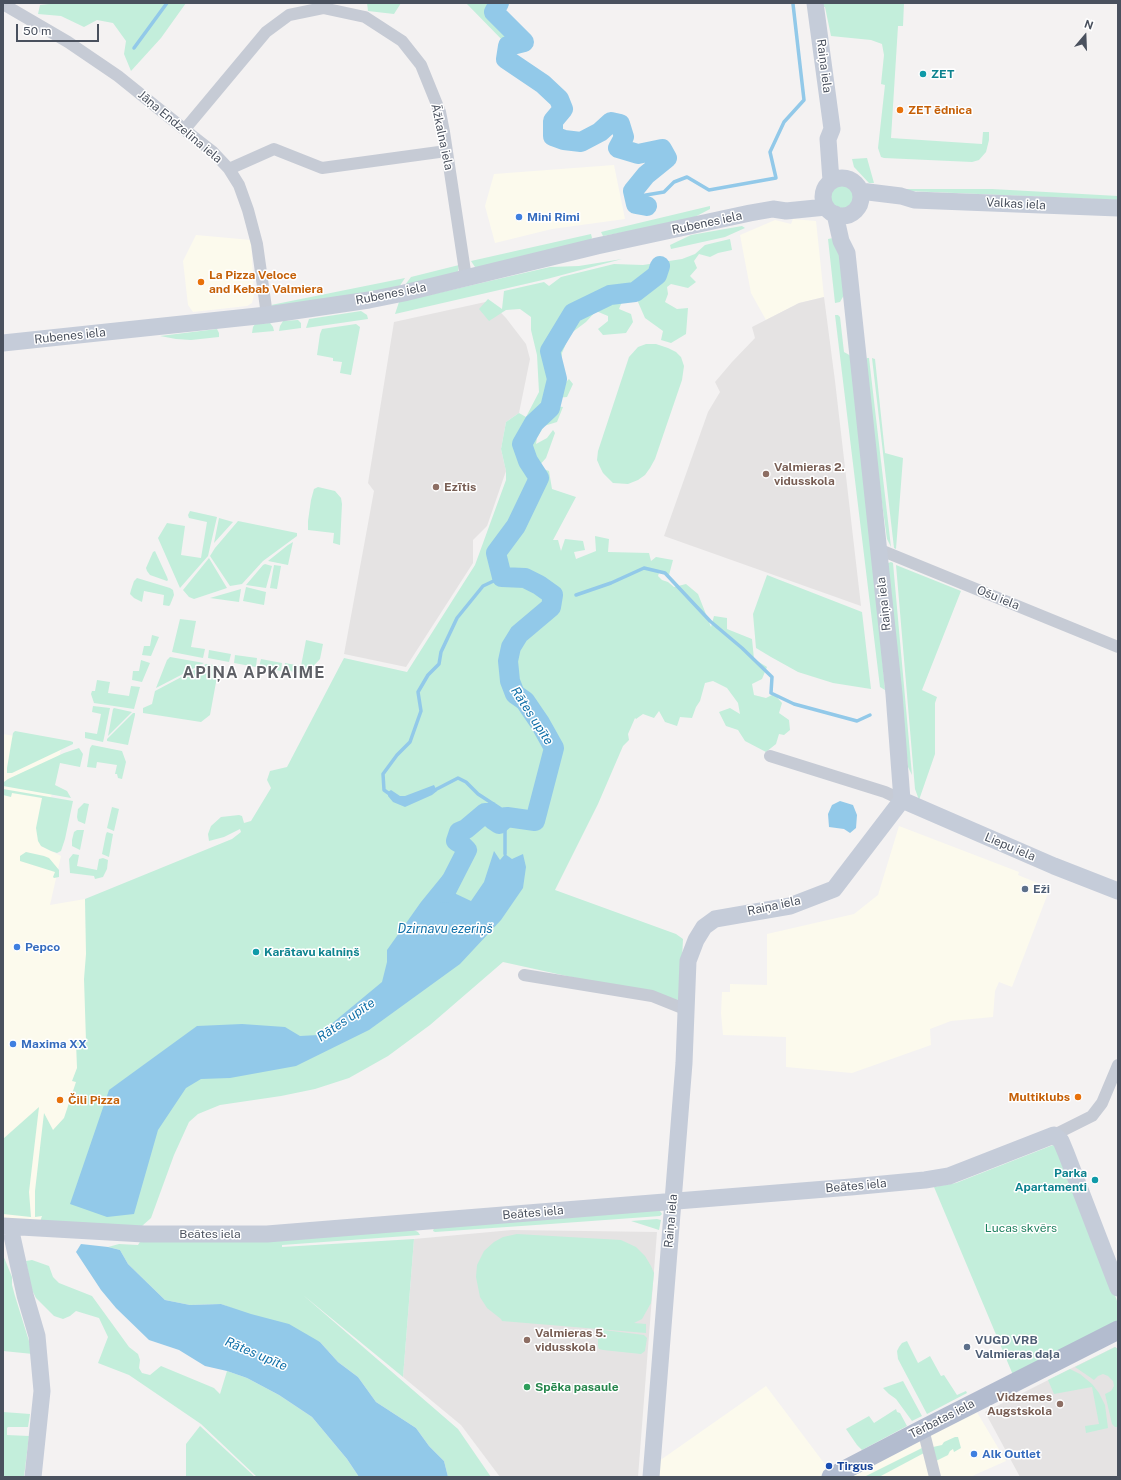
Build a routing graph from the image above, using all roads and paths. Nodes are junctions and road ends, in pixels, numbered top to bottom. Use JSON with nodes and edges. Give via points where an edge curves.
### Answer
{"nodes":[{"id":1,"x":815,"y":3,"type":"edge"},
{"id":2,"x":3,"y":4,"type":"edge"},
{"id":3,"x":185,"y":129,"type":"junction"},
{"id":4,"x":446,"y":149,"type":"junction"},
{"id":5,"x":230,"y":169,"type":"junction"},
{"id":6,"x":841,"y":198,"type":"junction"},
{"id":7,"x":914,"y":200,"type":"joint"},
{"id":8,"x":1118,"y":208,"type":"edge"},
{"id":9,"x":466,"y":278,"type":"junction"},
{"id":10,"x":267,"y":315,"type":"junction"},
{"id":11,"x":3,"y":343,"type":"edge"},
{"id":12,"x":878,"y":549,"type":"junction"},
{"id":13,"x":1118,"y":647,"type":"edge"},
{"id":14,"x":770,"y":756,"type":"dead end"},
{"id":15,"x":902,"y":800,"type":"junction"},
{"id":16,"x":1118,"y":892,"type":"edge"},
{"id":17,"x":524,"y":975,"type":"dead end"},
{"id":18,"x":687,"y":1010,"type":"junction"},
{"id":19,"x":1118,"y":1065,"type":"edge"},
{"id":20,"x":1054,"y":1135,"type":"junction"},
{"id":21,"x":672,"y":1201,"type":"junction"},
{"id":22,"x":7,"y":1226,"type":"edge"},
{"id":23,"x":1118,"y":1288,"type":"edge"},
{"id":24,"x":1118,"y":1332,"type":"edge"},
{"id":25,"x":923,"y":1429,"type":"junction"},
{"id":26,"x":33,"y":1477,"type":"edge"},
{"id":27,"x":651,"y":1477,"type":"edge"},
{"id":28,"x":831,"y":1477,"type":"edge"},
{"id":29,"x":935,"y":1477,"type":"edge"}],
"edges":[{"from":1,"to":6,"type":"street","name":"Raiņa iela","via":[[832,129],[836,135],[840,156]]},
{"from":2,"to":3,"type":"street","name":"Jāņa Endzelīna iela","via":[[68,42],[118,76]]},
{"from":3,"to":4,"type":"street","name":"Āžkalna iela","via":[[266,32],[289,15],[322,8],[365,17],[402,41],[421,65],[430,87],[440,112]]},
{"from":3,"to":5,"type":"street","name":"Jāņa Endzelīna iela"},
{"from":4,"to":5,"type":"street","via":[[322,168],[274,149]]},
{"from":4,"to":9,"type":"street","name":"Āžkalna iela"},
{"from":5,"to":10,"type":"street","name":"Jāņa Endzelīna iela","via":[[239,185],[257,244]]},
{"from":6,"to":7,"type":"street","name":"Rubenes iela","via":[[904,204]]},
{"from":6,"to":9,"type":"street","name":"Rubenes iela","via":[[786,211],[773,210],[597,246]]},
{"from":6,"to":12,"type":"street","name":"Raiņa iela","via":[[850,244],[847,253]]},
{"from":7,"to":8,"type":"street","name":"Valkas iela"},
{"from":9,"to":10,"type":"street","name":"Rubenes iela","via":[[400,294]]},
{"from":10,"to":11,"type":"street","name":"Rubenes iela"},
{"from":12,"to":13,"type":"street","name":"Ošu iela"},
{"from":12,"to":15,"type":"street","name":"Raiņa iela","via":[[894,694]]},
{"from":14,"to":15,"type":"street","via":[[885,792]]},
{"from":15,"to":16,"type":"street","name":"Liepu iela"},
{"from":15,"to":18,"type":"street","name":"Raiņa iela","via":[[834,889],[790,906],[715,919],[704,927],[688,961]]},
{"from":17,"to":18,"type":"street","via":[[652,996]]},
{"from":18,"to":21,"type":"street","name":"Raiņa iela"},
{"from":19,"to":20,"type":"street","via":[[1102,1103],[1092,1116]]},
{"from":20,"to":21,"type":"street","name":"Beātes iela","via":[[949,1176]]},
{"from":20,"to":23,"type":"street","via":[[1061,1141]]},
{"from":21,"to":22,"type":"street","name":"Beātes iela","via":[[268,1234],[144,1234]]},
{"from":21,"to":27,"type":"street","name":"Raiņa iela"},
{"from":22,"to":26,"type":"street","via":[[37,1336],[42,1391]]},
{"from":24,"to":25,"type":"main road","name":"Tērbatas iela"},
{"from":25,"to":28,"type":"main road","name":"Tērbatas iela"},
{"from":25,"to":29,"type":"street"}]}
